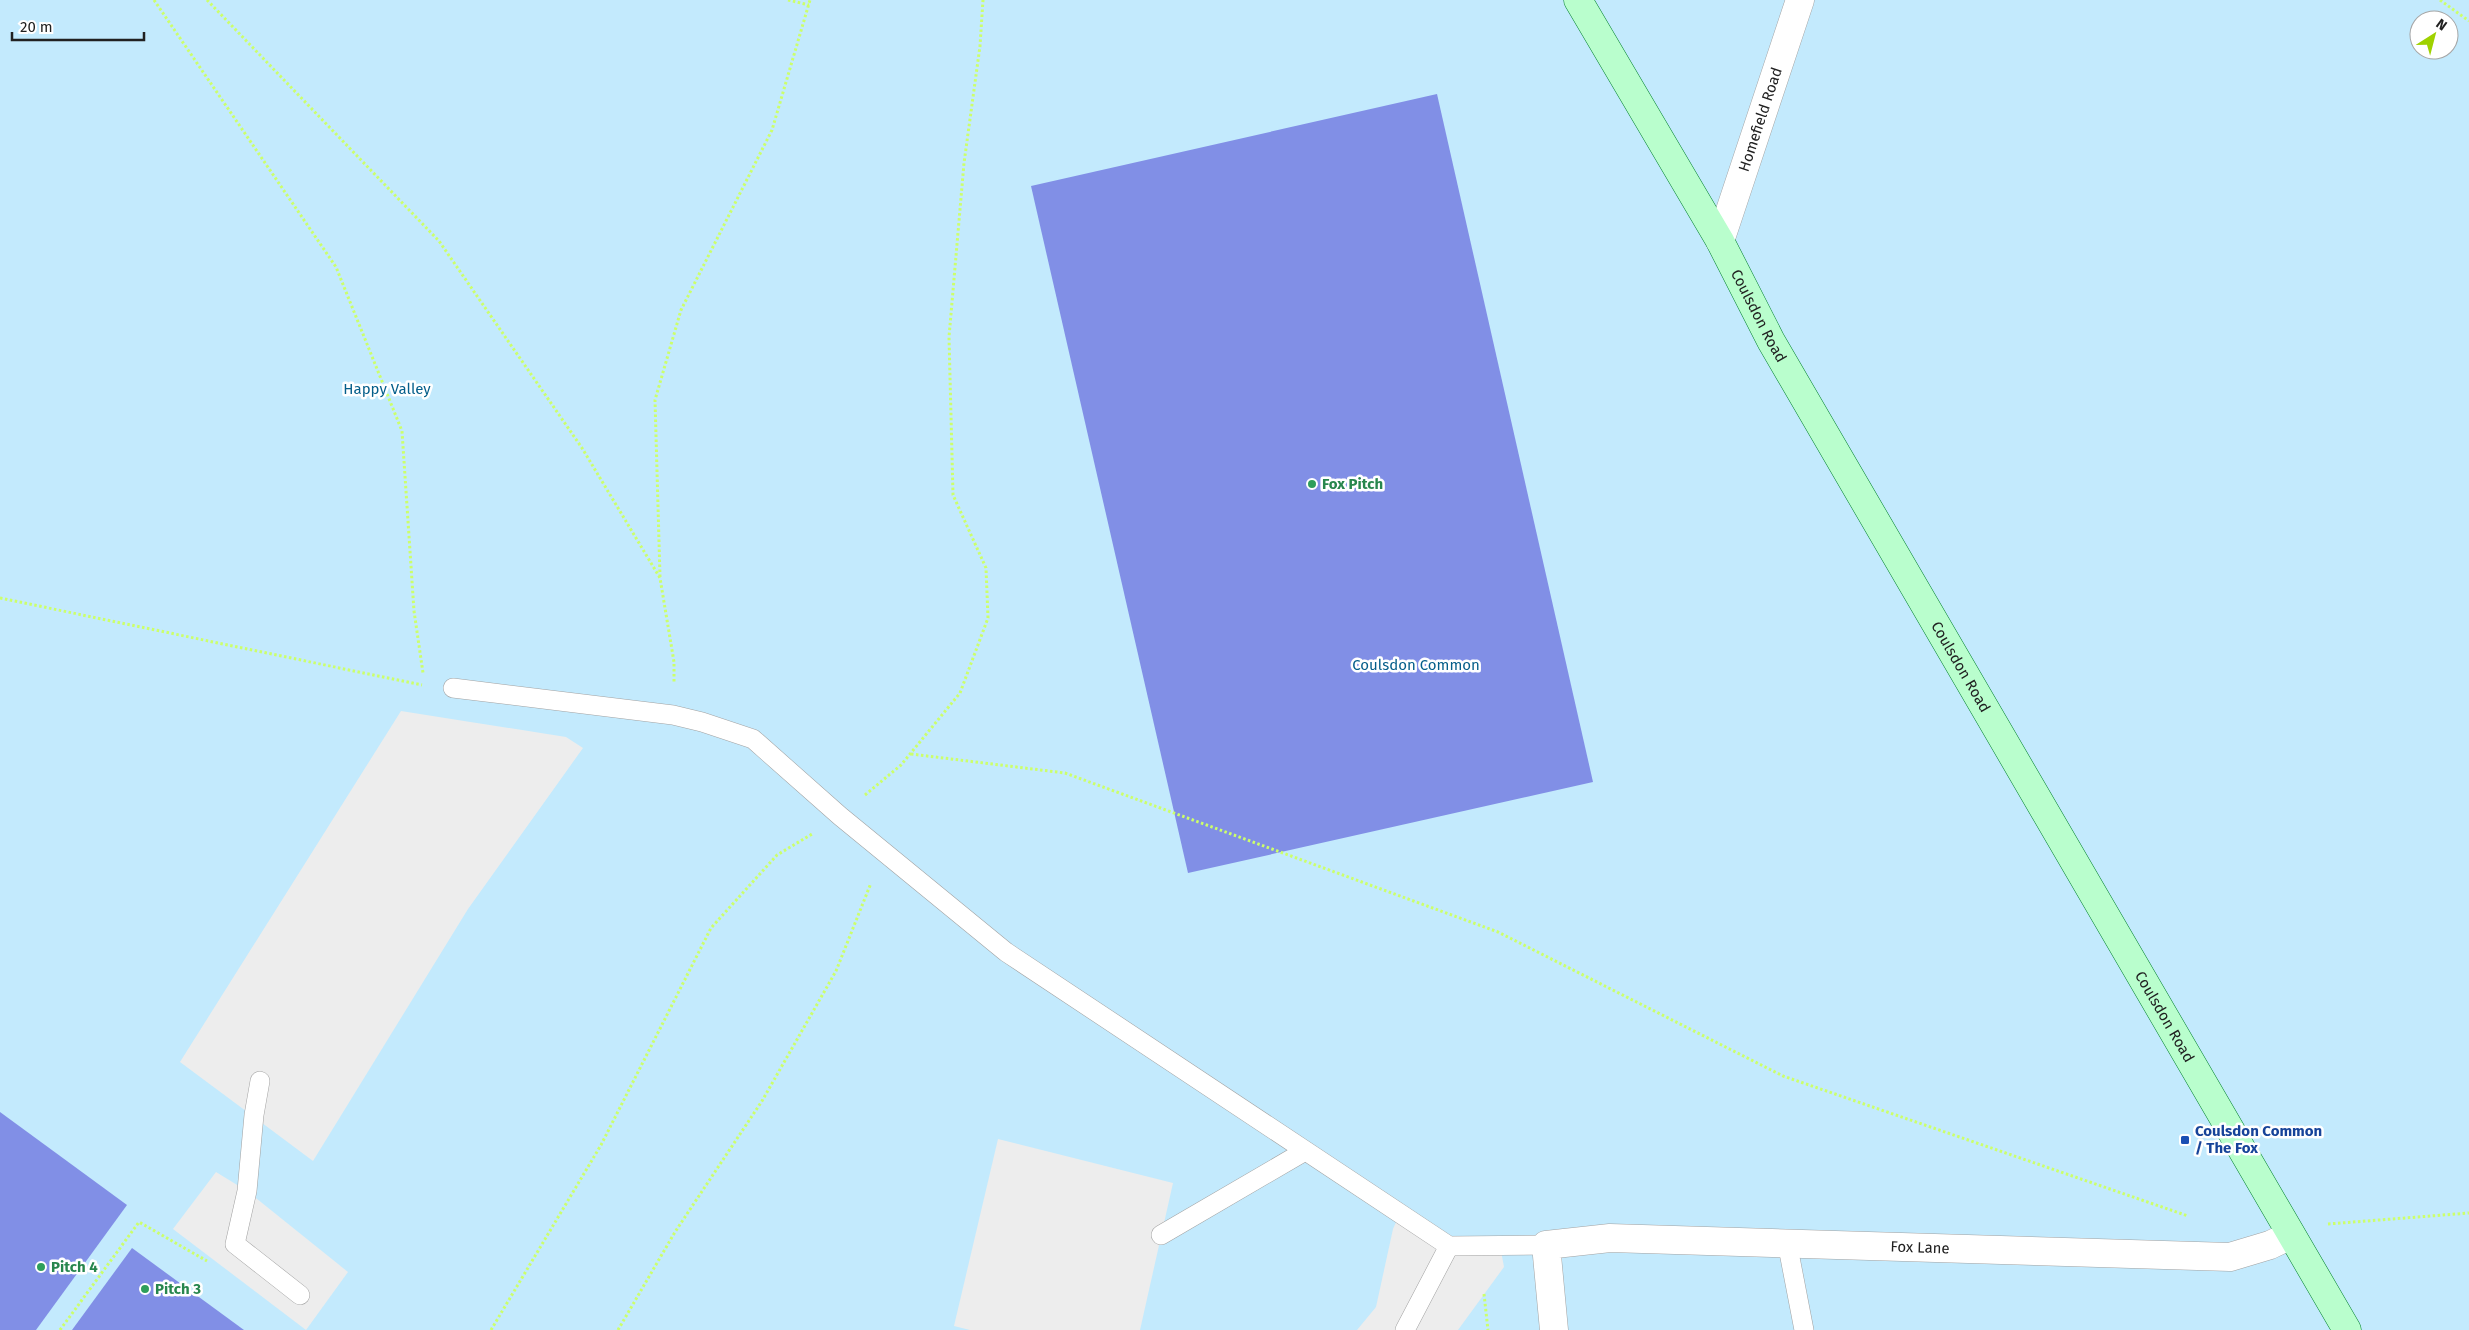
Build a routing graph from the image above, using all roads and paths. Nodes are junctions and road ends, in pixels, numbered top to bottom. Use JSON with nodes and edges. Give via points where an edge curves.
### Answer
{"nodes":[{"id":1,"x":154,"y":0,"type":"edge"},
{"id":2,"x":207,"y":0,"type":"edge"},
{"id":3,"x":788,"y":0,"type":"edge"},
{"id":4,"x":810,"y":0,"type":"edge"},
{"id":5,"x":983,"y":0,"type":"edge"},
{"id":6,"x":1578,"y":0,"type":"edge"},
{"id":7,"x":1800,"y":0,"type":"edge"},
{"id":8,"x":2440,"y":0,"type":"edge"},
{"id":9,"x":809,"y":5,"type":"junction"},
{"id":10,"x":2469,"y":21,"type":"edge"},
{"id":11,"x":1720,"y":241,"type":"junction"},
{"id":12,"x":660,"y":578,"type":"junction"},
{"id":13,"x":0,"y":598,"type":"edge"},
{"id":14,"x":452,"y":688,"type":"dead end"},
{"id":15,"x":673,"y":715,"type":"junction"},
{"id":16,"x":911,"y":754,"type":"junction"},
{"id":17,"x":840,"y":816,"type":"junction"},
{"id":18,"x":886,"y":853,"type":"junction"},
{"id":19,"x":260,"y":1081,"type":"dead end"},
{"id":20,"x":1305,"y":1151,"type":"junction"},
{"id":21,"x":2469,"y":1213,"type":"edge"},
{"id":22,"x":2195,"y":1219,"type":"dead end"},
{"id":23,"x":2291,"y":1234,"type":"junction"},
{"id":24,"x":1161,"y":1235,"type":"dead end"},
{"id":25,"x":1787,"y":1242,"type":"junction"},
{"id":26,"x":234,"y":1244,"type":"junction"},
{"id":27,"x":1546,"y":1245,"type":"junction"},
{"id":28,"x":1448,"y":1246,"type":"junction"},
{"id":29,"x":1484,"y":1294,"type":"dead end"},
{"id":30,"x":300,"y":1295,"type":"dead end"},
{"id":31,"x":60,"y":1330,"type":"edge"},
{"id":32,"x":491,"y":1330,"type":"edge"},
{"id":33,"x":618,"y":1330,"type":"edge"},
{"id":34,"x":1405,"y":1330,"type":"edge"},
{"id":35,"x":1488,"y":1330,"type":"edge"},
{"id":36,"x":1554,"y":1330,"type":"edge"},
{"id":37,"x":1804,"y":1330,"type":"edge"},
{"id":38,"x":2347,"y":1330,"type":"edge"}],
"edges":[{"from":1,"to":13,"type":"path","via":[[336,267],[402,431],[414,611],[425,686]]},
{"from":2,"to":12,"type":"path","via":[[439,241],[582,448]]},
{"from":3,"to":9,"type":"path"},
{"from":4,"to":9,"type":"path"},
{"from":5,"to":16,"type":"path","via":[[964,163],[949,337],[953,495],[986,568],[988,618],[960,693]]},
{"from":6,"to":11,"type":"main road","name":"Coulsdon Road"},
{"from":7,"to":11,"type":"street","name":"Homefield Road"},
{"from":8,"to":10,"type":"path"},
{"from":9,"to":12,"type":"path","via":[[772,130],[681,310],[655,400]]},
{"from":11,"to":23,"type":"main road","name":"Coulsdon Road","via":[[1770,341]]},
{"from":12,"to":15,"type":"path","via":[[674,662]]},
{"from":14,"to":15,"type":"lane"},
{"from":15,"to":17,"type":"lane","via":[[753,739]]},
{"from":16,"to":17,"type":"path"},
{"from":16,"to":22,"type":"path","via":[[1065,773],[1498,932],[1783,1076]]},
{"from":17,"to":18,"type":"lane"},
{"from":17,"to":32,"type":"path","via":[[777,855],[712,928],[601,1145]]},
{"from":18,"to":20,"type":"lane","via":[[1006,952]]},
{"from":18,"to":33,"type":"path","via":[[836,970],[762,1101],[675,1232]]},
{"from":19,"to":26,"type":"lane","via":[[247,1191]]},
{"from":20,"to":24,"type":"lane"},
{"from":20,"to":28,"type":"lane"},
{"from":21,"to":23,"type":"path","via":[[2330,1224]]},
{"from":23,"to":25,"type":"street","name":"Fox Lane","via":[[2270,1245],[2230,1257]]},
{"from":23,"to":38,"type":"main road","name":"Coulsdon Road"},
{"from":25,"to":27,"type":"street","name":"Fox Lane","via":[[1610,1238]]},
{"from":25,"to":37,"type":"lane"},
{"from":26,"to":30,"type":"lane"},
{"from":26,"to":31,"type":"path","via":[[208,1262],[139,1222]]},
{"from":27,"to":28,"type":"lane"},
{"from":27,"to":36,"type":"street"},
{"from":28,"to":34,"type":"lane"},
{"from":29,"to":35,"type":"path"}]}
